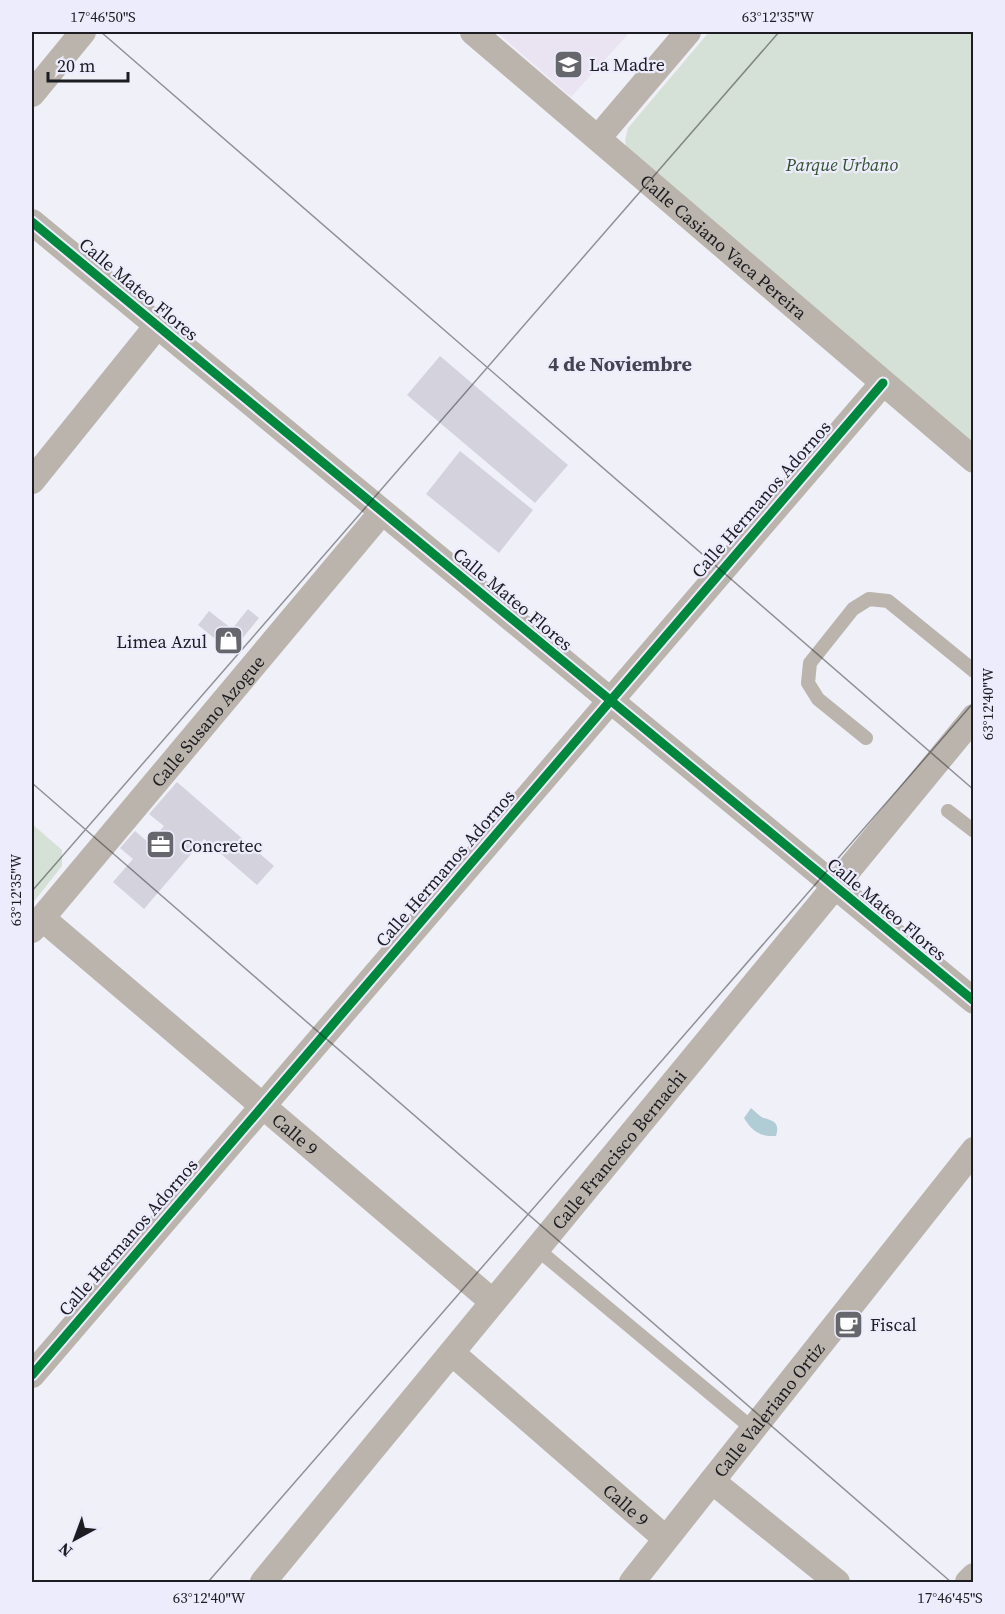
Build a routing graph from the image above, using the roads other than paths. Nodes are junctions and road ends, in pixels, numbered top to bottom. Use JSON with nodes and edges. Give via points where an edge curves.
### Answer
{"nodes":[{"id":1,"x":83,"y":32,"type":"edge"},
{"id":2,"x":473,"y":32,"type":"edge"},
{"id":3,"x":688,"y":32,"type":"edge"},
{"id":4,"x":32,"y":94,"type":"edge"},
{"id":5,"x":598,"y":138,"type":"junction"},
{"id":6,"x":32,"y":222,"type":"edge"},
{"id":7,"x":157,"y":326,"type":"junction"},
{"id":8,"x":883,"y":383,"type":"junction"},
{"id":9,"x":974,"y":460,"type":"edge"},
{"id":10,"x":32,"y":481,"type":"edge"},
{"id":11,"x":382,"y":512,"type":"junction"},
{"id":12,"x":974,"y":671,"type":"edge"},
{"id":13,"x":610,"y":701,"type":"junction"},
{"id":14,"x":974,"y":717,"type":"edge"},
{"id":15,"x":866,"y":738,"type":"dead end"},
{"id":16,"x":948,"y":811,"type":"dead end"},
{"id":17,"x":974,"y":831,"type":"edge"},
{"id":18,"x":834,"y":886,"type":"junction"},
{"id":19,"x":37,"y":925,"type":"edge"},
{"id":20,"x":974,"y":1001,"type":"edge"},
{"id":21,"x":262,"y":1106,"type":"junction"},
{"id":22,"x":974,"y":1150,"type":"edge"},
{"id":23,"x":537,"y":1249,"type":"junction"},
{"id":24,"x":493,"y":1302,"type":"junction"},
{"id":25,"x":452,"y":1353,"type":"junction"},
{"id":26,"x":32,"y":1375,"type":"edge"},
{"id":27,"x":753,"y":1429,"type":"junction"},
{"id":28,"x":712,"y":1481,"type":"junction"},
{"id":29,"x":665,"y":1538,"type":"junction"},
{"id":30,"x":974,"y":1576,"type":"edge"},
{"id":31,"x":263,"y":1582,"type":"edge"},
{"id":32,"x":632,"y":1582,"type":"edge"},
{"id":33,"x":837,"y":1582,"type":"edge"},
{"id":34,"x":968,"y":1582,"type":"edge"}],
"edges":[{"from":1,"to":4,"type":"street"},
{"from":2,"to":5,"type":"street","name":"Calle Casiano Vaca Pereira"},
{"from":3,"to":5,"type":"street"},
{"from":5,"to":8,"type":"street","name":"Calle Casiano Vaca Pereira"},
{"from":6,"to":7,"type":"street","name":"Calle Mateo Flores"},
{"from":7,"to":10,"type":"street"},
{"from":7,"to":11,"type":"street","name":"Calle Mateo Flores"},
{"from":8,"to":9,"type":"street","name":"Calle Casiano Vaca Pereira"},
{"from":8,"to":13,"type":"street","name":"Calle Hermanos Adornos"},
{"from":11,"to":13,"type":"street","name":"Calle Mateo Flores"},
{"from":11,"to":19,"type":"street","name":"Calle Susano Azogue"},
{"from":12,"to":15,"type":"lane","via":[[888,602],[869,599],[853,609],[810,663],[808,683],[818,699]]},
{"from":13,"to":18,"type":"street","name":"Calle Mateo Flores"},
{"from":13,"to":21,"type":"street","name":"Calle Hermanos Adornos"},
{"from":14,"to":18,"type":"street","name":"Calle Francisco Bernachi"},
{"from":16,"to":17,"type":"lane"},
{"from":18,"to":20,"type":"street","name":"Calle Mateo Flores"},
{"from":18,"to":23,"type":"street","name":"Calle Francisco Bernachi"},
{"from":19,"to":21,"type":"street","name":"Calle 9"},
{"from":21,"to":24,"type":"street","name":"Calle 9"},
{"from":21,"to":26,"type":"street","name":"Calle Hermanos Adornos"},
{"from":22,"to":27,"type":"street","name":"Calle Valeriano Ortiz"},
{"from":23,"to":24,"type":"street","name":"Calle Francisco Bernachi"},
{"from":23,"to":27,"type":"lane"},
{"from":24,"to":25,"type":"street","name":"Calle Francisco Bernachi"},
{"from":25,"to":29,"type":"street","name":"Calle 9"},
{"from":25,"to":31,"type":"street","name":"Calle Francisco Bernachi"},
{"from":27,"to":28,"type":"street","name":"Calle Valeriano Ortiz"},
{"from":28,"to":29,"type":"street","name":"Calle Valeriano Ortiz"},
{"from":28,"to":33,"type":"street"},
{"from":29,"to":32,"type":"street","name":"Calle Valeriano Ortiz"},
{"from":30,"to":34,"type":"street"}]}
